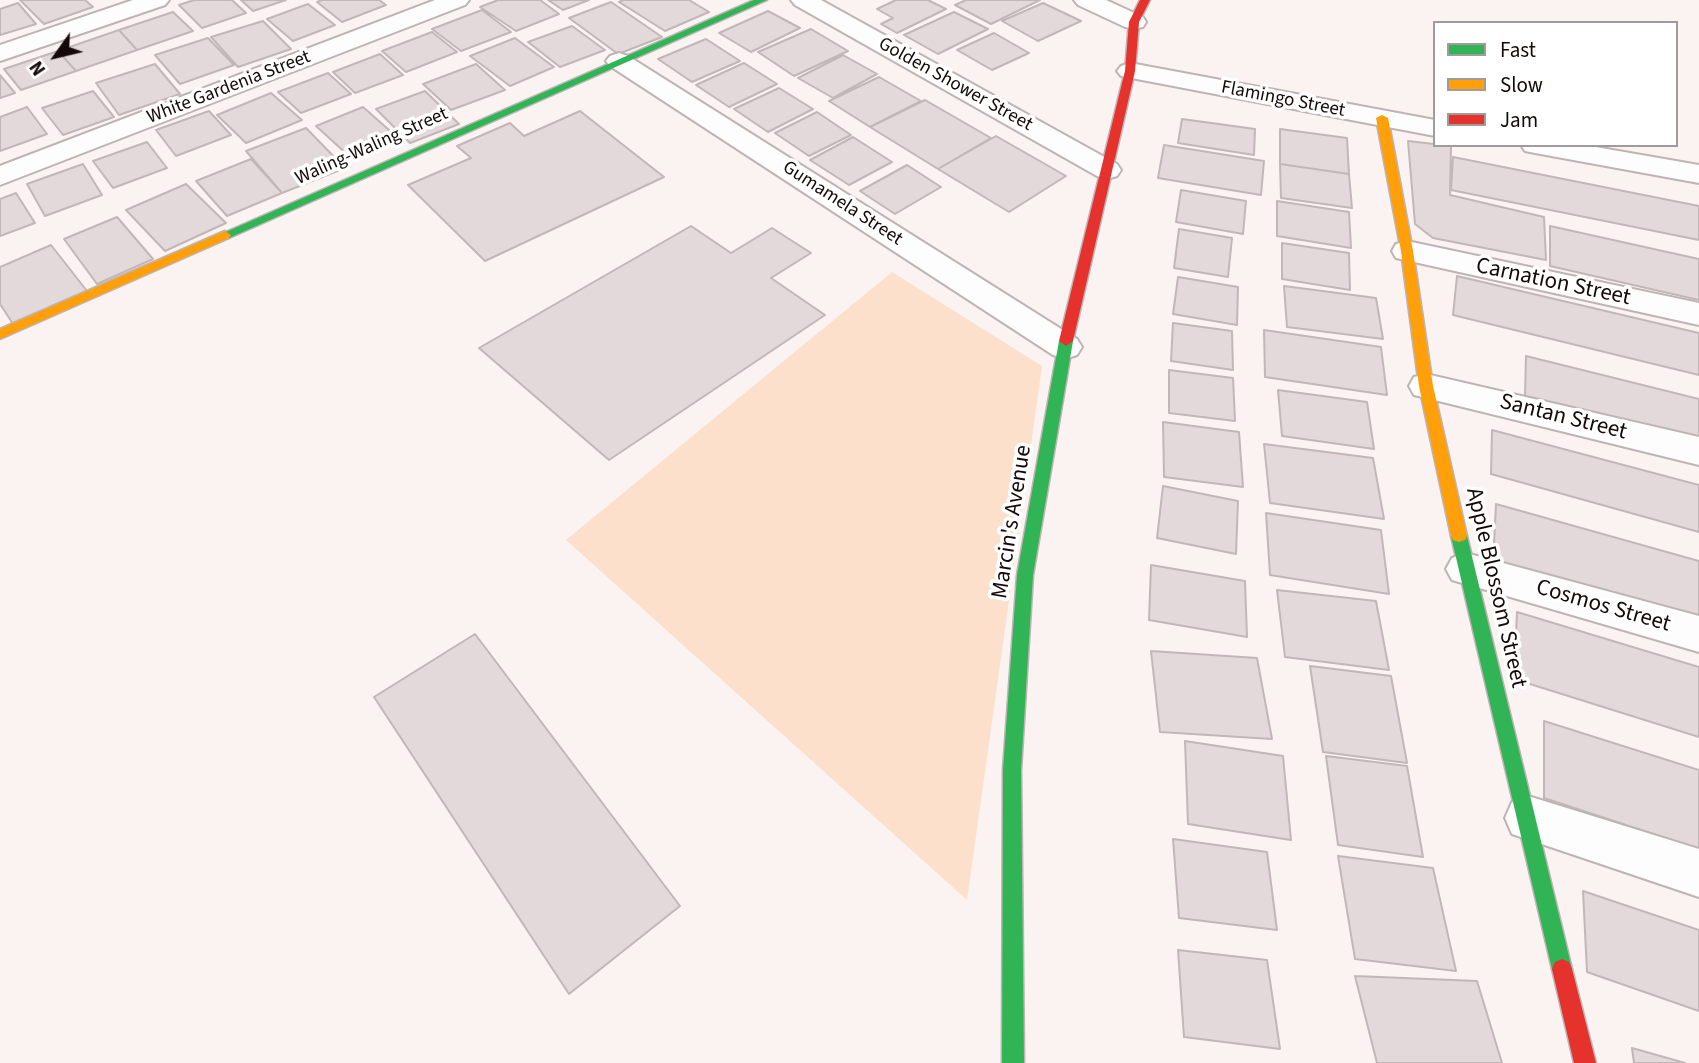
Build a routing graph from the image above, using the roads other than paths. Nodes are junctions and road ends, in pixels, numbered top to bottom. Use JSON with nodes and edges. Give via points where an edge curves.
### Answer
{"nodes":[{"id":1,"x":157,"y":0,"type":"edge"},
{"id":2,"x":457,"y":0,"type":"edge"},
{"id":3,"x":762,"y":0,"type":"edge"},
{"id":4,"x":803,"y":0,"type":"edge"},
{"id":5,"x":1086,"y":0,"type":"edge"},
{"id":6,"x":1145,"y":0,"type":"edge"},
{"id":7,"x":1134,"y":22,"type":"junction"},
{"id":8,"x":0,"y":53,"type":"edge"},
{"id":9,"x":619,"y":61,"type":"junction"},
{"id":10,"x":1130,"y":71,"type":"junction"},
{"id":11,"x":1382,"y":118,"type":"junction"},
{"id":12,"x":1433,"y":128,"type":"edge"},
{"id":13,"x":1546,"y":147,"type":"edge"},
{"id":14,"x":1108,"y":170,"type":"junction"},
{"id":15,"x":1699,"y":174,"type":"edge"},
{"id":16,"x":0,"y":176,"type":"edge"},
{"id":17,"x":1406,"y":251,"type":"junction"},
{"id":18,"x":1699,"y":314,"type":"edge"},
{"id":19,"x":0,"y":334,"type":"edge"},
{"id":20,"x":1065,"y":347,"type":"junction"},
{"id":21,"x":1426,"y":386,"type":"junction"},
{"id":22,"x":1699,"y":452,"type":"edge"},
{"id":23,"x":1466,"y":569,"type":"junction"},
{"id":24,"x":1699,"y":634,"type":"edge"},
{"id":25,"x":1528,"y":818,"type":"junction"},
{"id":26,"x":1699,"y":873,"type":"edge"},
{"id":27,"x":1013,"y":1063,"type":"edge"},
{"id":28,"x":1585,"y":1063,"type":"edge"}],
"edges":[{"from":1,"to":8,"type":"street"},
{"from":2,"to":16,"type":"street","name":"White Gardenia Street"},
{"from":3,"to":9,"type":"street","name":"Waling-Waling Street"},
{"from":4,"to":14,"type":"street","name":"Golden Shower Street"},
{"from":5,"to":7,"type":"street"},
{"from":6,"to":7,"type":"street","name":"Marcin's Avenue"},
{"from":7,"to":10,"type":"street","name":"Marcin's Avenue"},
{"from":9,"to":19,"type":"street","name":"Waling-Waling Street"},
{"from":9,"to":20,"type":"street","name":"Gumamela Street"},
{"from":10,"to":11,"type":"street","name":"Flamingo Street"},
{"from":10,"to":14,"type":"street","name":"Marcin's Avenue"},
{"from":11,"to":12,"type":"street","name":"Flamingo Street"},
{"from":11,"to":17,"type":"street","name":"Apple Blossom Street"},
{"from":13,"to":15,"type":"street"},
{"from":14,"to":20,"type":"street","name":"Marcin's Avenue"},
{"from":17,"to":18,"type":"street","name":"Carnation Street"},
{"from":17,"to":21,"type":"street","name":"Apple Blossom Street"},
{"from":20,"to":27,"type":"street","name":"Marcin's Avenue","via":[[1025,575],[1012,770]]},
{"from":21,"to":22,"type":"street","name":"Santan Street"},
{"from":21,"to":23,"type":"street","name":"Apple Blossom Street"},
{"from":23,"to":24,"type":"street","name":"Cosmos Street"},
{"from":23,"to":25,"type":"street","name":"Apple Blossom Street"},
{"from":25,"to":26,"type":"street"},
{"from":25,"to":28,"type":"street","name":"Apple Blossom Street"}]}
